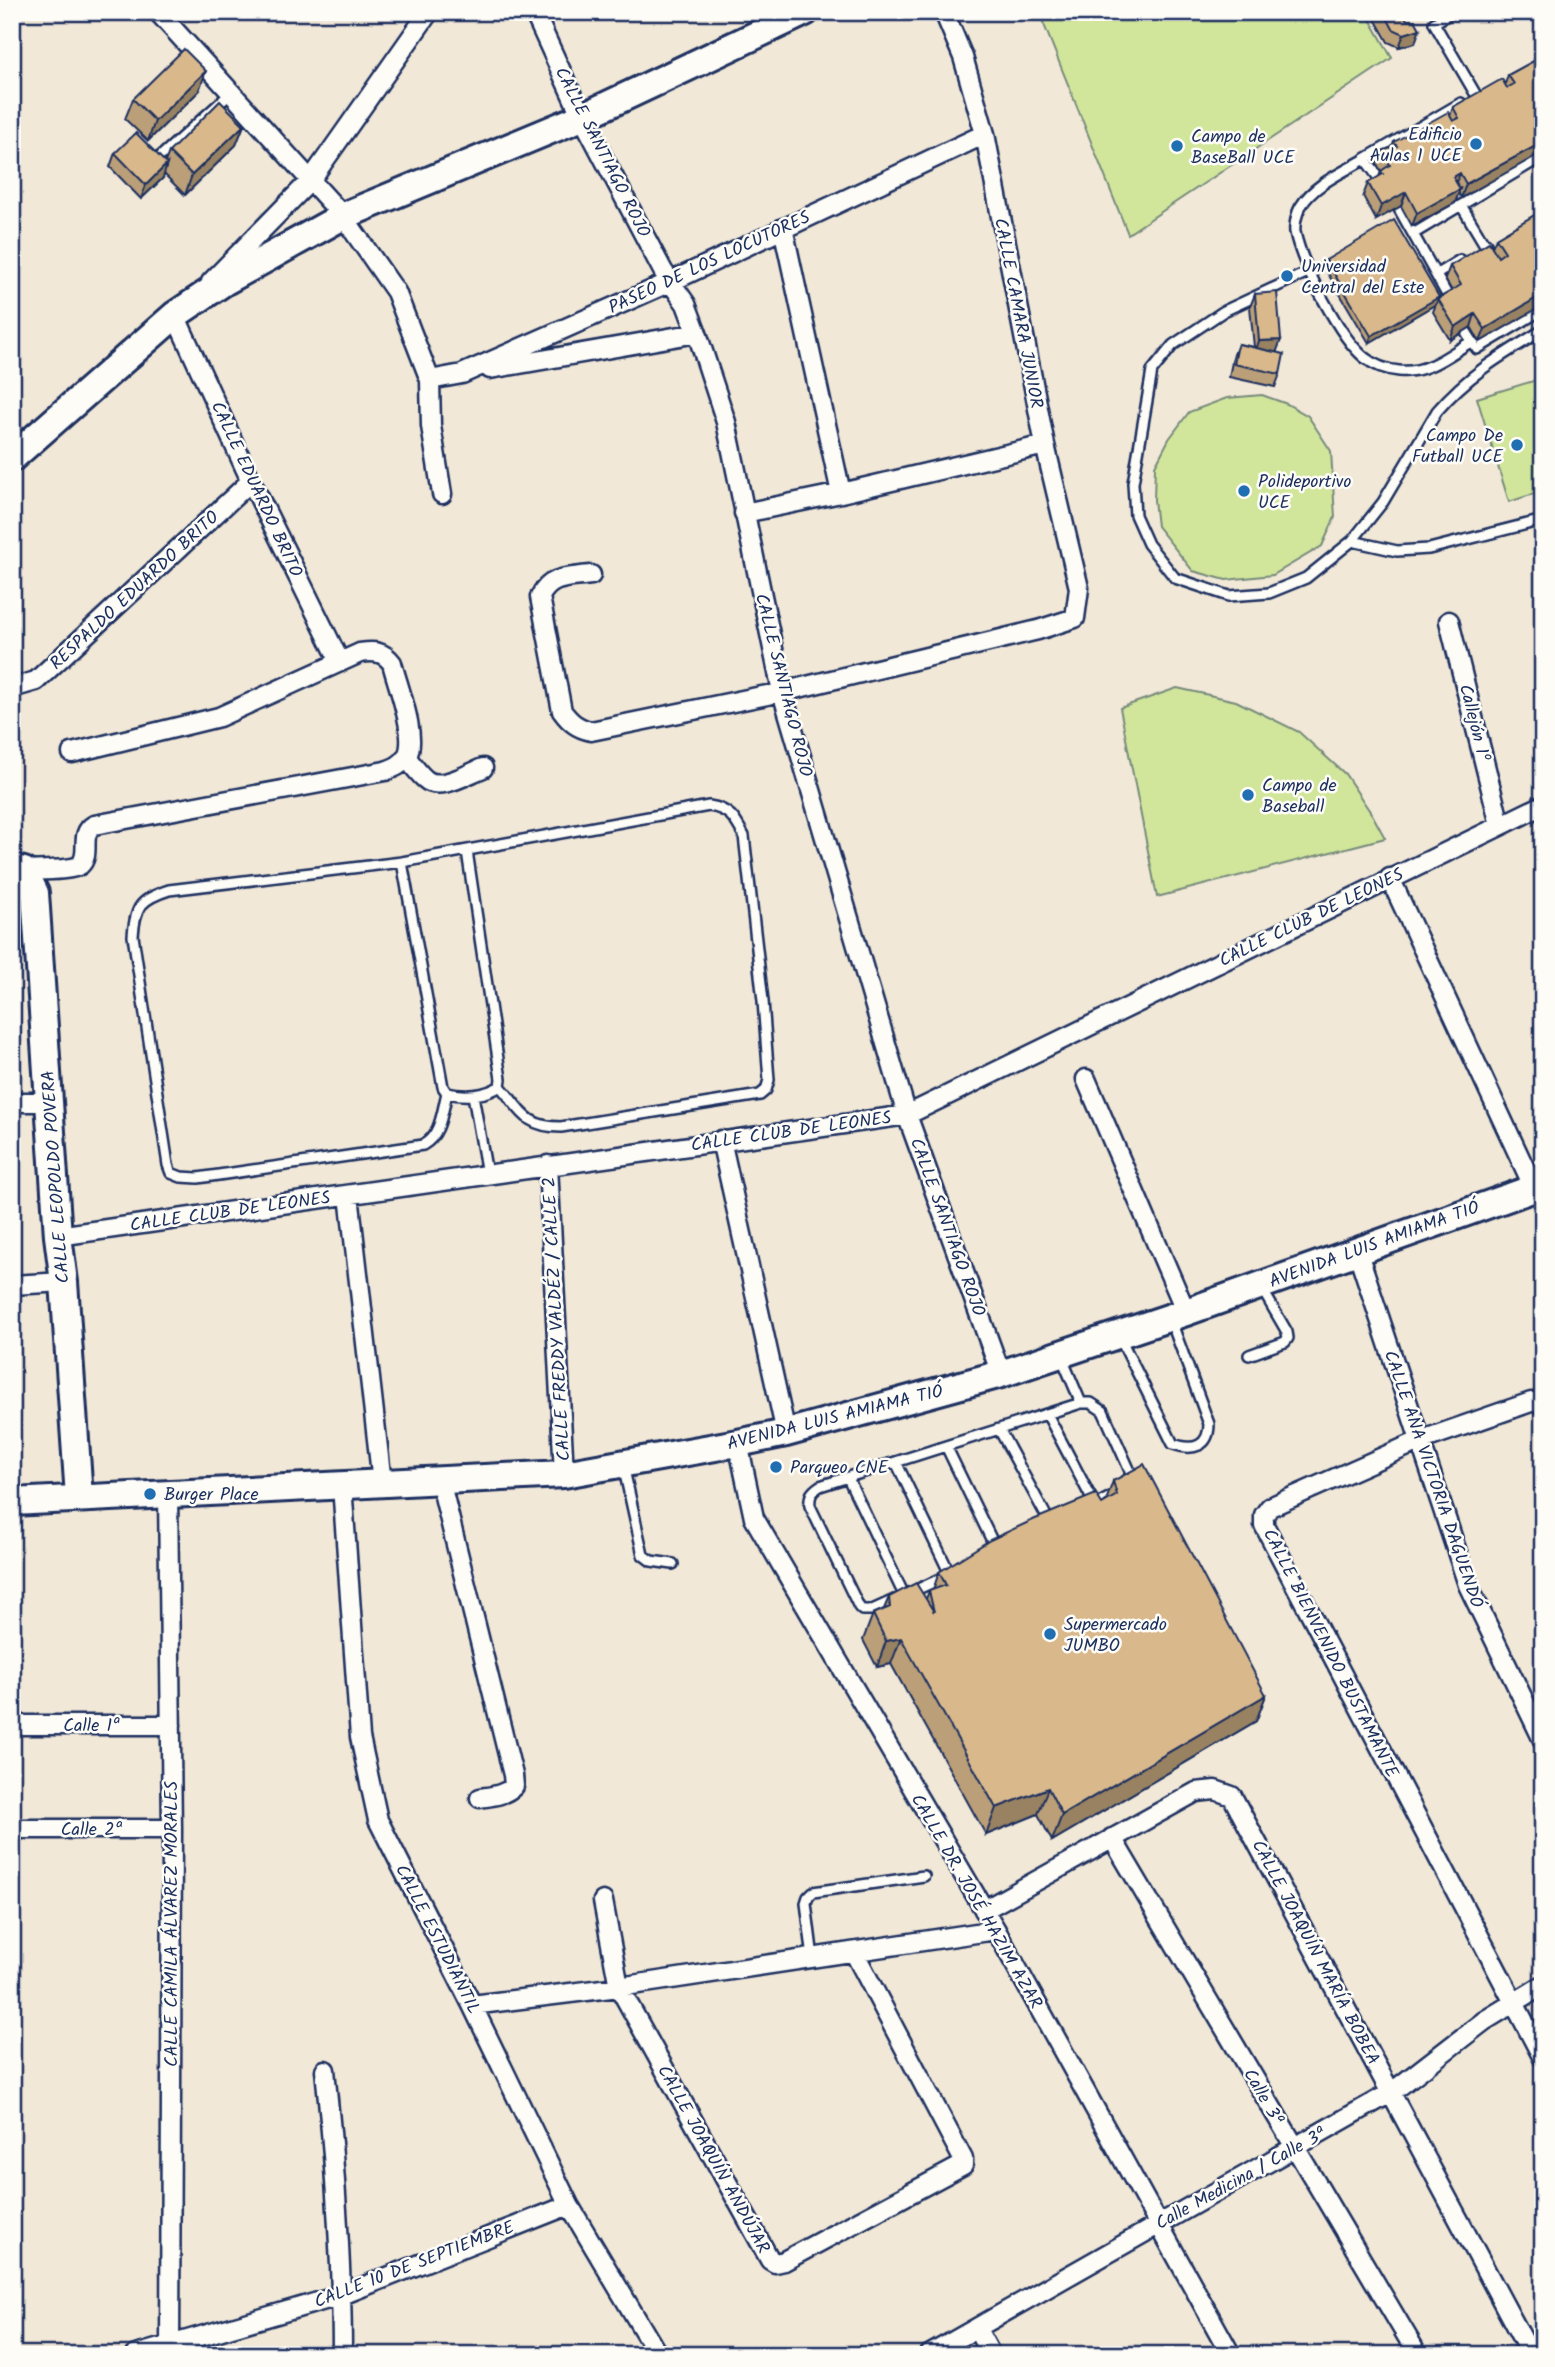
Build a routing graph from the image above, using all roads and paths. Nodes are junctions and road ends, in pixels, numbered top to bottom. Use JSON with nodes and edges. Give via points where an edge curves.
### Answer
{"nodes":[{"id":1,"x":158,"y":12,"type":"edge"},
{"id":2,"x":429,"y":12,"type":"edge"},
{"id":3,"x":534,"y":12,"type":"edge"},
{"id":4,"x":805,"y":12,"type":"edge"},
{"id":5,"x":944,"y":12,"type":"edge"},
{"id":6,"x":1452,"y":12,"type":"edge"},
{"id":7,"x":1487,"y":89,"type":"edge"},
{"id":8,"x":231,"y":93,"type":"junction"},
{"id":9,"x":1476,"y":94,"type":"junction"},
{"id":10,"x":582,"y":117,"type":"junction"},
{"id":11,"x":985,"y":134,"type":"junction"},
{"id":12,"x":161,"y":156,"type":"edge"},
{"id":13,"x":1543,"y":156,"type":"edge"},
{"id":14,"x":1365,"y":159,"type":"junction"},
{"id":15,"x":310,"y":181,"type":"junction"},
{"id":16,"x":1381,"y":181,"type":"edge"},
{"id":17,"x":1461,"y":205,"type":"junction"},
{"id":18,"x":1398,"y":208,"type":"edge"},
{"id":19,"x":344,"y":216,"type":"junction"},
{"id":20,"x":783,"y":228,"type":"junction"},
{"id":21,"x":1413,"y":234,"type":"junction"},
{"id":22,"x":1497,"y":239,"type":"edge"},
{"id":23,"x":1485,"y":244,"type":"junction"},
{"id":24,"x":1308,"y":272,"type":"junction"},
{"id":25,"x":1437,"y":274,"type":"junction"},
{"id":26,"x":670,"y":282,"type":"junction"},
{"id":27,"x":1451,"y":302,"type":"edge"},
{"id":28,"x":1543,"y":309,"type":"edge"},
{"id":29,"x":181,"y":311,"type":"junction"},
{"id":30,"x":1465,"y":330,"type":"edge"},
{"id":31,"x":1543,"y":330,"type":"edge"},
{"id":32,"x":697,"y":333,"type":"junction"},
{"id":33,"x":1472,"y":341,"type":"junction"},
{"id":34,"x":462,"y":374,"type":"junction"},
{"id":35,"x":429,"y":380,"type":"junction"},
{"id":36,"x":1045,"y":445,"type":"junction"},
{"id":37,"x":12,"y":458,"type":"edge"},
{"id":38,"x":251,"y":481,"type":"junction"},
{"id":39,"x":841,"y":493,"type":"junction"},
{"id":40,"x":442,"y":494,"type":"dead end"},
{"id":41,"x":744,"y":513,"type":"junction"},
{"id":42,"x":1543,"y":520,"type":"edge"},
{"id":43,"x":1352,"y":541,"type":"junction"},
{"id":44,"x":591,"y":575,"type":"dead end"},
{"id":45,"x":1449,"y":621,"type":"dead end"},
{"id":46,"x":340,"y":662,"type":"junction"},
{"id":47,"x":12,"y":688,"type":"edge"},
{"id":48,"x":782,"y":692,"type":"junction"},
{"id":49,"x":72,"y":753,"type":"dead end"},
{"id":50,"x":407,"y":758,"type":"junction"},
{"id":51,"x":482,"y":768,"type":"dead end"},
{"id":52,"x":1543,"y":805,"type":"edge"},
{"id":53,"x":1500,"y":825,"type":"junction"},
{"id":54,"x":467,"y":851,"type":"junction"},
{"id":55,"x":402,"y":862,"type":"junction"},
{"id":56,"x":18,"y":869,"type":"edge"},
{"id":57,"x":1390,"y":878,"type":"junction"},
{"id":58,"x":1086,"y":1079,"type":"dead end"},
{"id":59,"x":500,"y":1086,"type":"junction"},
{"id":60,"x":447,"y":1093,"type":"junction"},
{"id":61,"x":473,"y":1095,"type":"junction"},
{"id":62,"x":12,"y":1102,"type":"edge"},
{"id":63,"x":49,"y":1102,"type":"junction"},
{"id":64,"x":907,"y":1115,"type":"junction"},
{"id":65,"x":721,"y":1140,"type":"junction"},
{"id":66,"x":548,"y":1165,"type":"junction"},
{"id":67,"x":487,"y":1174,"type":"junction"},
{"id":68,"x":1538,"y":1186,"type":"edge"},
{"id":69,"x":349,"y":1195,"type":"junction"},
{"id":70,"x":58,"y":1236,"type":"junction"},
{"id":71,"x":1357,"y":1250,"type":"junction"},
{"id":72,"x":64,"y":1282,"type":"junction"},
{"id":73,"x":12,"y":1285,"type":"edge"},
{"id":74,"x":1260,"y":1285,"type":"junction"},
{"id":75,"x":1178,"y":1314,"type":"junction"},
{"id":76,"x":1118,"y":1335,"type":"junction"},
{"id":77,"x":1060,"y":1354,"type":"junction"},
{"id":78,"x":1249,"y":1355,"type":"dead end"},
{"id":79,"x":1001,"y":1374,"type":"junction"},
{"id":80,"x":1543,"y":1402,"type":"edge"},
{"id":81,"x":1082,"y":1403,"type":"junction"},
{"id":82,"x":1047,"y":1414,"type":"junction"},
{"id":83,"x":999,"y":1429,"type":"junction"},
{"id":84,"x":786,"y":1433,"type":"junction"},
{"id":85,"x":1419,"y":1441,"type":"junction"},
{"id":86,"x":738,"y":1443,"type":"junction"},
{"id":87,"x":946,"y":1446,"type":"junction"},
{"id":88,"x":897,"y":1462,"type":"junction"},
{"id":89,"x":622,"y":1464,"type":"junction"},
{"id":90,"x":564,"y":1474,"type":"junction"},
{"id":91,"x":848,"y":1478,"type":"junction"},
{"id":92,"x":440,"y":1480,"type":"junction"},
{"id":93,"x":382,"y":1483,"type":"junction"},
{"id":94,"x":342,"y":1485,"type":"junction"},
{"id":95,"x":169,"y":1493,"type":"junction"},
{"id":96,"x":79,"y":1497,"type":"junction"},
{"id":97,"x":12,"y":1502,"type":"edge"},
{"id":98,"x":1095,"y":1505,"type":"junction"},
{"id":99,"x":1052,"y":1528,"type":"junction"},
{"id":100,"x":998,"y":1552,"type":"junction"},
{"id":101,"x":673,"y":1564,"type":"dead end"},
{"id":102,"x":950,"y":1574,"type":"junction"},
{"id":103,"x":904,"y":1595,"type":"junction"},
{"id":104,"x":12,"y":1725,"type":"edge"},
{"id":105,"x":171,"y":1725,"type":"junction"},
{"id":106,"x":1543,"y":1740,"type":"edge"},
{"id":107,"x":480,"y":1798,"type":"dead end"},
{"id":108,"x":12,"y":1829,"type":"edge"},
{"id":109,"x":172,"y":1829,"type":"junction"},
{"id":110,"x":1112,"y":1838,"type":"junction"},
{"id":111,"x":924,"y":1876,"type":"dead end"},
{"id":112,"x":603,"y":1901,"type":"dead end"},
{"id":113,"x":984,"y":1910,"type":"junction"},
{"id":114,"x":996,"y":1930,"type":"junction"},
{"id":115,"x":854,"y":1952,"type":"junction"},
{"id":116,"x":813,"y":1958,"type":"junction"},
{"id":117,"x":1543,"y":1984,"type":"edge"},
{"id":118,"x":619,"y":1987,"type":"junction"},
{"id":119,"x":1512,"y":2002,"type":"junction"},
{"id":120,"x":472,"y":2005,"type":"junction"},
{"id":121,"x":1543,"y":2058,"type":"edge"},
{"id":122,"x":325,"y":2070,"type":"dead end"},
{"id":123,"x":1392,"y":2092,"type":"junction"},
{"id":124,"x":1295,"y":2149,"type":"junction"},
{"id":125,"x":569,"y":2205,"type":"junction"},
{"id":126,"x":1159,"y":2223,"type":"junction"},
{"id":127,"x":342,"y":2295,"type":"junction"},
{"id":128,"x":976,"y":2329,"type":"junction"},
{"id":129,"x":170,"y":2350,"type":"edge"},
{"id":130,"x":136,"y":2355,"type":"edge"},
{"id":131,"x":342,"y":2355,"type":"edge"},
{"id":132,"x":657,"y":2355,"type":"edge"},
{"id":133,"x":929,"y":2355,"type":"edge"},
{"id":134,"x":990,"y":2355,"type":"edge"},
{"id":135,"x":1231,"y":2355,"type":"edge"},
{"id":136,"x":1418,"y":2355,"type":"edge"},
{"id":137,"x":1531,"y":2355,"type":"edge"}],
"edges":[{"from":1,"to":8,"type":"street"},
{"from":2,"to":15,"type":"street"},
{"from":3,"to":10,"type":"street","name":"CALLE SANTIAGO ROJO"},
{"from":4,"to":10,"type":"main road"},
{"from":5,"to":11,"type":"street","name":"CALLE CAMARA JUNIOR","via":[[963,57]]},
{"from":6,"to":9,"type":"lane","via":[[1434,23]]},
{"from":7,"to":9,"type":"lane"},
{"from":8,"to":12,"type":"lane"},
{"from":8,"to":15,"type":"street"},
{"from":9,"to":14,"type":"lane"},
{"from":10,"to":19,"type":"main road"},
{"from":10,"to":26,"type":"street","name":"CALLE SANTIAGO ROJO"},
{"from":11,"to":20,"type":"street","name":"PASEO DE LOS LOCUTORES"},
{"from":11,"to":36,"type":"street","name":"CALLE CAMARA JUNIOR"},
{"from":13,"to":17,"type":"lane"},
{"from":14,"to":16,"type":"lane"},
{"from":14,"to":24,"type":"lane","via":[[1313,191],[1300,208],[1295,229]]},
{"from":15,"to":19,"type":"street"},
{"from":15,"to":29,"type":"street"},
{"from":17,"to":21,"type":"lane"},
{"from":17,"to":23,"type":"lane"},
{"from":18,"to":21,"type":"lane"},
{"from":19,"to":29,"type":"main road"},
{"from":19,"to":35,"type":"street","via":[[396,292]]},
{"from":20,"to":26,"type":"street","name":"PASEO DE LOS LOCUTORES"},
{"from":20,"to":39,"type":"street"},
{"from":21,"to":25,"type":"lane"},
{"from":22,"to":23,"type":"lane"},
{"from":23,"to":25,"type":"lane"},
{"from":24,"to":33,"type":"lane","via":[[1350,343],[1380,367],[1425,369]]},
{"from":24,"to":43,"type":"lane","via":[[1224,311],[1173,345],[1152,371],[1133,483],[1135,515],[1148,544],[1175,579],[1229,596],[1269,593],[1306,578]]},
{"from":25,"to":27,"type":"lane"},
{"from":26,"to":32,"type":"street","name":"CALLE SANTIAGO ROJO","via":[[686,304]]},
{"from":26,"to":34,"type":"street","name":"PASEO DE LOS LOCUTORES"},
{"from":28,"to":33,"type":"lane","via":[[1476,349]]},
{"from":29,"to":37,"type":"main road"},
{"from":29,"to":38,"type":"street","name":"CALLE EDUARDO BRITO"},
{"from":30,"to":33,"type":"lane"},
{"from":31,"to":43,"type":"lane","via":[[1464,382],[1448,398],[1383,502]]},
{"from":32,"to":34,"type":"street"},
{"from":32,"to":41,"type":"street","name":"CALLE SANTIAGO ROJO","via":[[726,422]]},
{"from":34,"to":35,"type":"street","name":"PASEO DE LOS LOCUTORES"},
{"from":35,"to":40,"type":"street"},
{"from":36,"to":39,"type":"street"},
{"from":36,"to":48,"type":"street","name":"CALLE CAMARA JUNIOR","via":[[1079,588],[1074,618]]},
{"from":38,"to":46,"type":"street","name":"CALLE EDUARDO BRITO"},
{"from":38,"to":47,"type":"street","name":"RESPALDO EDUARDO BRITO","via":[[36,681]]},
{"from":39,"to":41,"type":"street"},
{"from":41,"to":48,"type":"street","name":"CALLE SANTIAGO ROJO"},
{"from":42,"to":43,"type":"lane","via":[[1429,549],[1397,551]]},
{"from":44,"to":48,"type":"street","via":[[556,580],[540,597],[562,711],[580,729],[591,731]]},
{"from":45,"to":53,"type":"street","name":"Callejón 1º"},
{"from":46,"to":49,"type":"street","via":[[219,717]]},
{"from":46,"to":50,"type":"street","via":[[372,651],[388,657],[411,737]]},
{"from":48,"to":64,"type":"street","name":"CALLE SANTIAGO ROJO"},
{"from":50,"to":51,"type":"street","via":[[432,783],[443,784]]},
{"from":50,"to":56,"type":"street","via":[[385,771],[94,825],[85,834],[79,865]]},
{"from":52,"to":53,"type":"street","name":"CALLE CLUB DE LEONES"},
{"from":53,"to":57,"type":"street","name":"CALLE CLUB DE LEONES"},
{"from":54,"to":55,"type":"lane"},
{"from":54,"to":59,"type":"lane"},
{"from":54,"to":59,"type":"lane","via":[[709,806],[723,808],[734,817],[744,836],[763,1001],[766,1090],[750,1097],[545,1126],[528,1118]]},
{"from":55,"to":60,"type":"lane"},
{"from":55,"to":60,"type":"lane","via":[[169,890],[141,904],[133,936],[167,1165],[171,1173],[198,1178],[423,1145],[437,1130]]},
{"from":56,"to":63,"type":"main road","name":"CALLE LEOPOLDO POVERA","via":[[36,893]]},
{"from":57,"to":64,"type":"street","name":"CALLE CLUB DE LEONES"},
{"from":57,"to":68,"type":"street"},
{"from":58,"to":75,"type":"street"},
{"from":59,"to":61,"type":"lane"},
{"from":60,"to":61,"type":"lane"},
{"from":61,"to":67,"type":"lane"},
{"from":62,"to":63,"type":"street"},
{"from":63,"to":70,"type":"main road","name":"CALLE LEOPOLDO POVERA"},
{"from":64,"to":65,"type":"street","name":"CALLE CLUB DE LEONES"},
{"from":64,"to":79,"type":"street","name":"CALLE SANTIAGO ROJO"},
{"from":65,"to":66,"type":"street","name":"CALLE CLUB DE LEONES"},
{"from":65,"to":84,"type":"street"},
{"from":66,"to":67,"type":"street","name":"CALLE CLUB DE LEONES"},
{"from":66,"to":90,"type":"street","name":"CALLE FREDDY VALDÉZ / CALLE 2"},
{"from":67,"to":69,"type":"street","name":"CALLE CLUB DE LEONES"},
{"from":68,"to":71,"type":"main road","name":"AVENIDA LUIS AMIAMA TIÓ"},
{"from":69,"to":70,"type":"street","name":"CALLE CLUB DE LEONES"},
{"from":69,"to":93,"type":"street"},
{"from":70,"to":72,"type":"main road","name":"CALLE LEOPOLDO POVERA"},
{"from":71,"to":74,"type":"main road","name":"AVENIDA LUIS AMIAMA TIÓ"},
{"from":71,"to":85,"type":"street","name":"CALLE ANA VICTORIA DAGUENDÓ"},
{"from":72,"to":73,"type":"street"},
{"from":72,"to":96,"type":"main road","name":"CALLE LEOPOLDO POVERA"},
{"from":74,"to":75,"type":"main road","name":"AVENIDA LUIS AMIAMA TIÓ"},
{"from":74,"to":78,"type":"lane","via":[[1288,1338]]},
{"from":75,"to":76,"type":"main road","name":"AVENIDA LUIS AMIAMA TIÓ"},
{"from":75,"to":76,"type":"lane","via":[[1209,1424],[1209,1435],[1201,1444],[1185,1449],[1173,1444]]},
{"from":76,"to":77,"type":"main road","name":"AVENIDA LUIS AMIAMA TIÓ"},
{"from":77,"to":79,"type":"main road","name":"AVENIDA LUIS AMIAMA TIÓ"},
{"from":77,"to":81,"type":"lane"},
{"from":79,"to":84,"type":"main road","name":"AVENIDA LUIS AMIAMA TIÓ"},
{"from":80,"to":85,"type":"street","name":"CALLE BIENVENIDO BUSTAMANTE","via":[[1531,1402]]},
{"from":81,"to":82,"type":"lane"},
{"from":81,"to":98,"type":"lane","via":[[1103,1411],[1130,1471],[1130,1484]]},
{"from":82,"to":83,"type":"lane"},
{"from":82,"to":98,"type":"lane"},
{"from":83,"to":87,"type":"lane"},
{"from":83,"to":99,"type":"lane"},
{"from":84,"to":86,"type":"main road","name":"AVENIDA LUIS AMIAMA TIÓ"},
{"from":85,"to":106,"type":"street","name":"CALLE ANA VICTORIA DAGUENDÓ","via":[[1468,1585]]},
{"from":85,"to":119,"type":"street","name":"CALLE BIENVENIDO BUSTAMANTE","via":[[1270,1507],[1263,1523]]},
{"from":86,"to":89,"type":"main road","name":"AVENIDA LUIS AMIAMA TIÓ"},
{"from":86,"to":113,"type":"street","name":"CALLE DR. JOSÉ HAZIM AZAR","via":[[754,1518]]},
{"from":87,"to":88,"type":"lane"},
{"from":87,"to":100,"type":"lane"},
{"from":88,"to":91,"type":"lane"},
{"from":88,"to":102,"type":"lane"},
{"from":89,"to":90,"type":"main road","name":"AVENIDA LUIS AMIAMA TIÓ"},
{"from":89,"to":101,"type":"lane","via":[[643,1555]]},
{"from":90,"to":92,"type":"main road","name":"AVENIDA LUIS AMIAMA TIÓ"},
{"from":91,"to":103,"type":"lane"},
{"from":91,"to":103,"type":"lane","via":[[813,1491],[809,1498],[816,1519],[862,1610]]},
{"from":92,"to":93,"type":"main road","name":"AVENIDA LUIS AMIAMA TIÓ"},
{"from":92,"to":107,"type":"street","via":[[513,1775],[514,1786],[504,1794]]},
{"from":93,"to":94,"type":"main road","name":"AVENIDA LUIS AMIAMA TIÓ"},
{"from":94,"to":95,"type":"main road","name":"AVENIDA LUIS AMIAMA TIÓ"},
{"from":94,"to":120,"type":"street","name":"CALLE ESTUDIANTIL","via":[[360,1737],[378,1820]]},
{"from":95,"to":96,"type":"main road","name":"AVENIDA LUIS AMIAMA TIÓ"},
{"from":95,"to":105,"type":"street","name":"CALLE CAMILA ÁLVAREZ MORALES"},
{"from":96,"to":97,"type":"main road","name":"AVENIDA LUIS AMIAMA TIÓ"},
{"from":98,"to":99,"type":"lane"},
{"from":99,"to":100,"type":"lane"},
{"from":100,"to":102,"type":"lane"},
{"from":102,"to":103,"type":"lane"},
{"from":104,"to":105,"type":"street","name":"Calle 1ª"},
{"from":105,"to":109,"type":"street","name":"CALLE CAMILA ÁLVAREZ MORALES"},
{"from":108,"to":109,"type":"street","name":"Calle 2ª"},
{"from":109,"to":129,"type":"street","name":"CALLE CAMILA ÁLVAREZ MORALES"},
{"from":110,"to":113,"type":"street","name":"CALLE JOAQUÍN MARÍA BOBEA"},
{"from":110,"to":123,"type":"street","name":"CALLE JOAQUÍN MARÍA BOBEA","via":[[1196,1792],[1214,1790],[1232,1797]]},
{"from":110,"to":124,"type":"street","name":"Calle 3ª"},
{"from":111,"to":116,"type":"lane","via":[[813,1892],[806,1903]]},
{"from":112,"to":118,"type":"street"},
{"from":113,"to":114,"type":"street","name":"CALLE DR. JOSÉ HAZIM AZAR"},
{"from":114,"to":115,"type":"street"},
{"from":114,"to":126,"type":"street","name":"CALLE DR. JOSÉ HAZIM AZAR"},
{"from":115,"to":116,"type":"street"},
{"from":115,"to":118,"type":"street","name":"CALLE JOAQUÍN ANDÚJAR","via":[[963,2165],[778,2263],[770,2260]]},
{"from":116,"to":118,"type":"street"},
{"from":117,"to":119,"type":"street","name":"Calle Medicina / Calle 3ª"},
{"from":118,"to":120,"type":"street"},
{"from":119,"to":121,"type":"street","name":"CALLE BIENVENIDO BUSTAMANTE"},
{"from":119,"to":123,"type":"street","name":"Calle Medicina / Calle 3ª"},
{"from":120,"to":125,"type":"street","name":"CALLE ESTUDIANTIL"},
{"from":122,"to":127,"type":"street","via":[[336,2166]]},
{"from":123,"to":124,"type":"street","name":"Calle Medicina / Calle 3ª"},
{"from":123,"to":137,"type":"street","name":"CALLE JOAQUÍN MARÍA BOBEA"},
{"from":124,"to":126,"type":"street","name":"Calle Medicina / Calle 3ª"},
{"from":124,"to":136,"type":"street","name":"Calle 3ª"},
{"from":125,"to":127,"type":"street","name":"CALLE 10 DE SEPTIEMBRE"},
{"from":125,"to":132,"type":"street","name":"CALLE ESTUDIANTIL"},
{"from":126,"to":128,"type":"street","name":"Calle Medicina / Calle 3ª"},
{"from":126,"to":135,"type":"street","name":"CALLE DR. JOSÉ HAZIM AZAR"},
{"from":127,"to":129,"type":"street","name":"CALLE 10 DE SEPTIEMBRE"},
{"from":127,"to":131,"type":"street"},
{"from":128,"to":133,"type":"street","name":"Calle Medicina / Calle 3ª"},
{"from":128,"to":134,"type":"street"},
{"from":129,"to":130,"type":"street","name":"CALLE 10 DE SEPTIEMBRE"}]}
